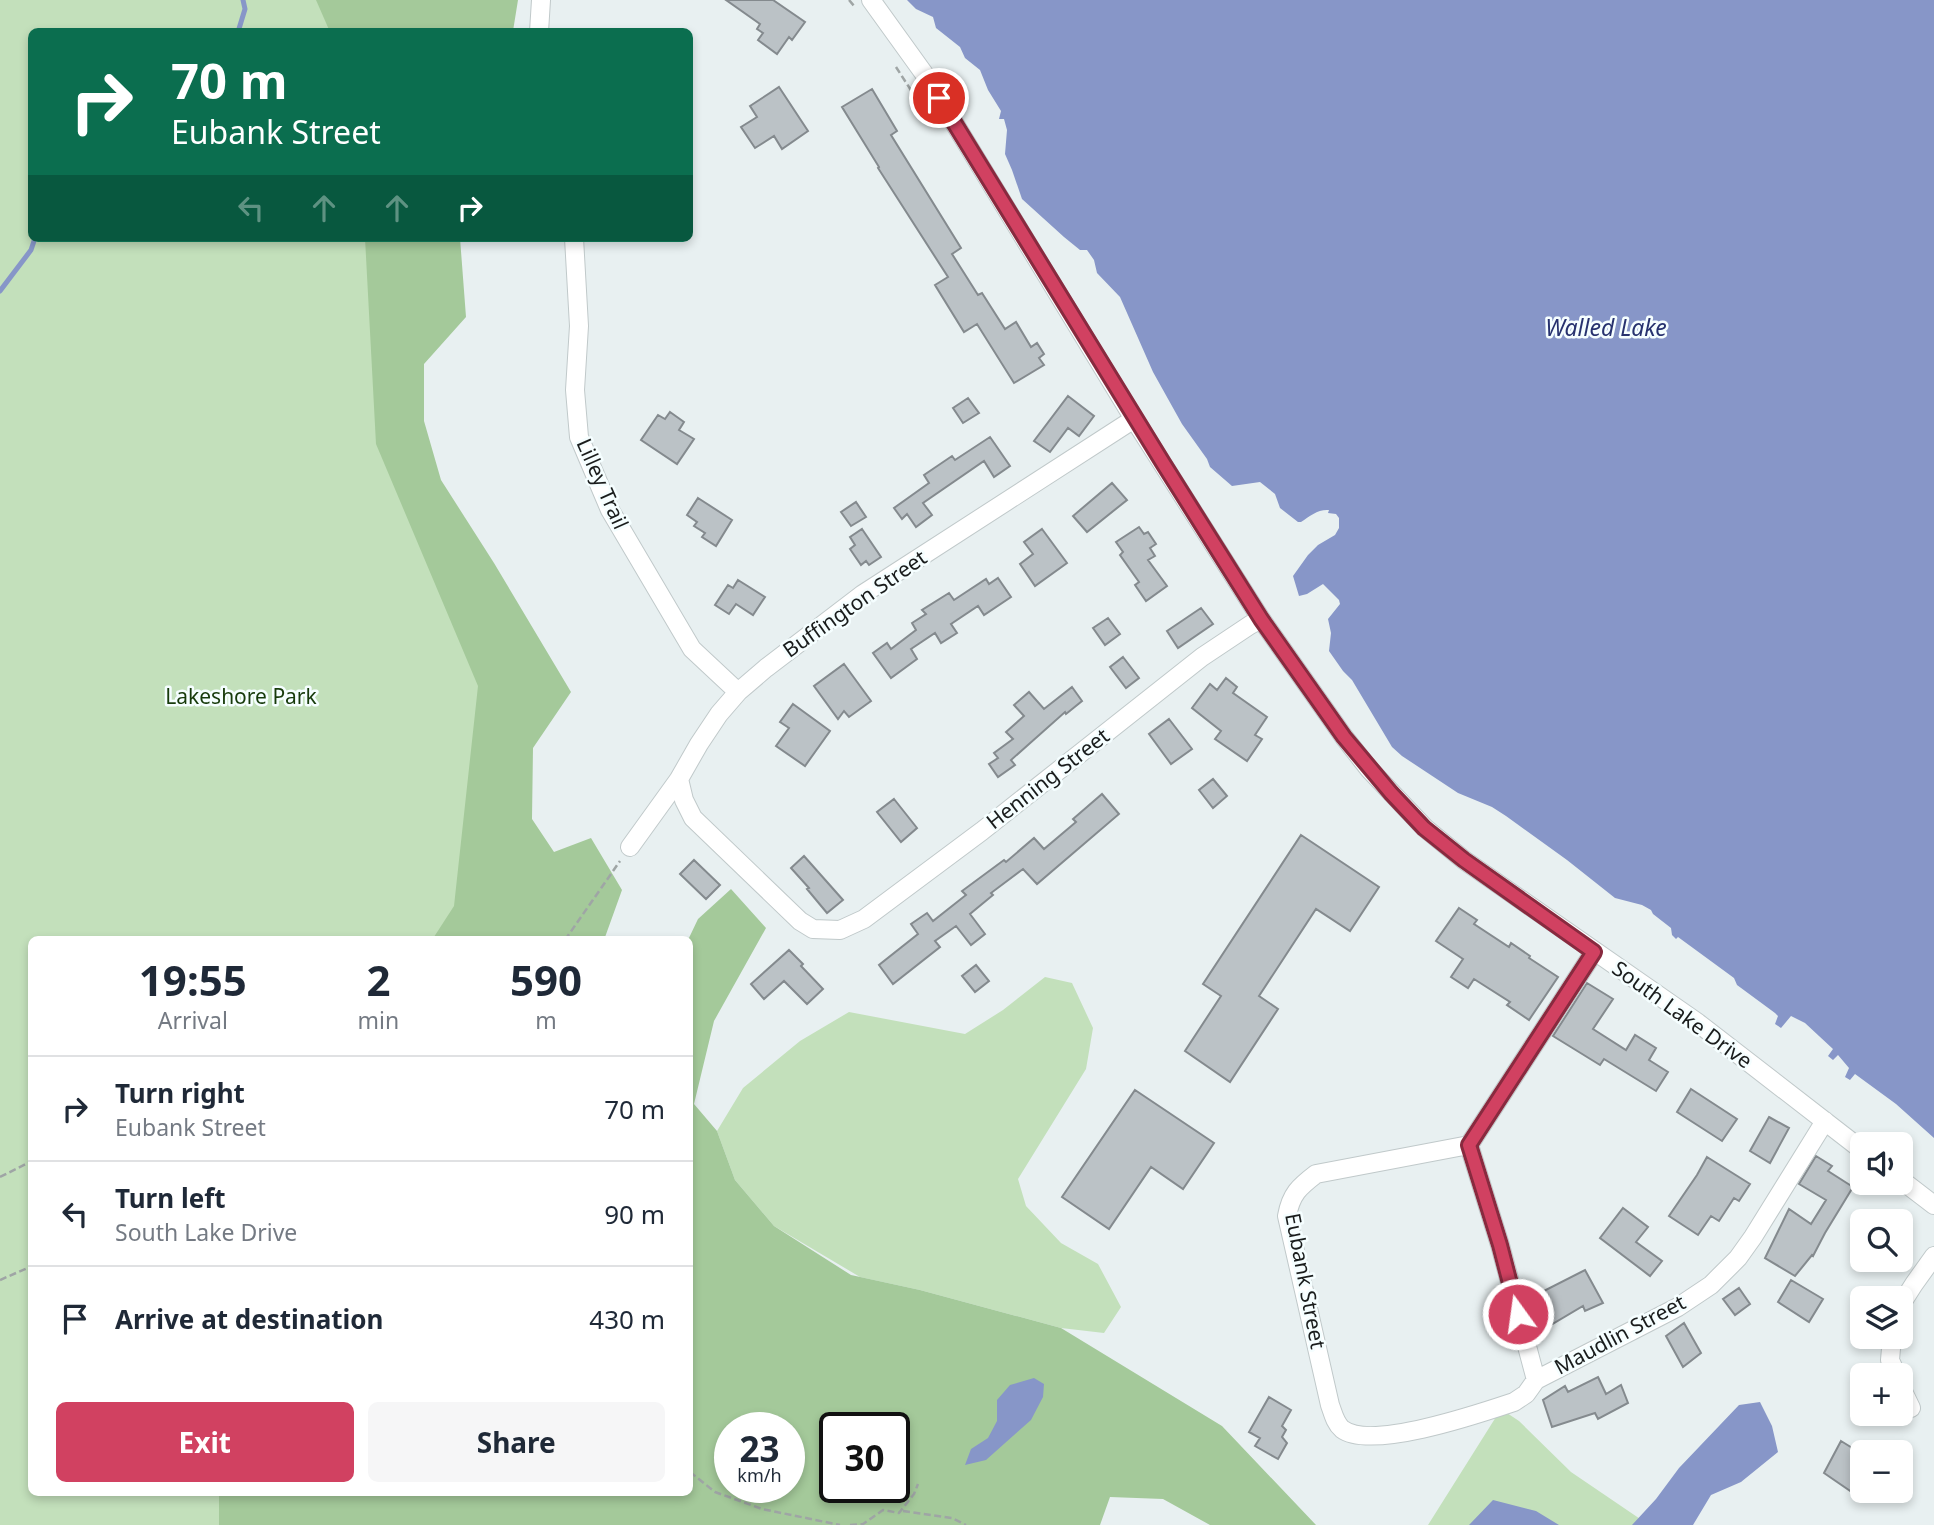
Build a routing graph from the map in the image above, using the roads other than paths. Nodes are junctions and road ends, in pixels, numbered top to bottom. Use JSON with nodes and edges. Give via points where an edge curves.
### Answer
{"nodes":[{"id":1,"x":541,"y":0,"type":"edge"},
{"id":2,"x":871,"y":0,"type":"edge"},
{"id":3,"x":539,"y":28,"type":"edge"},
{"id":4,"x":574,"y":242,"type":"edge"},
{"id":5,"x":1134,"y":419,"type":"junction"},
{"id":6,"x":1261,"y":619,"type":"junction"},
{"id":7,"x":737,"y":692,"type":"junction"},
{"id":8,"x":679,"y":779,"type":"junction"},
{"id":9,"x":630,"y":847,"type":"road end"},
{"id":10,"x":1594,"y":952,"type":"junction"},
{"id":11,"x":1825,"y":1121,"type":"junction"},
{"id":12,"x":1850,"y":1141,"type":"edge"},
{"id":13,"x":1469,"y":1145,"type":"junction"},
{"id":14,"x":1913,"y":1189,"type":"edge"},
{"id":15,"x":1934,"y":1205,"type":"edge"},
{"id":16,"x":1934,"y":1256,"type":"edge"},
{"id":17,"x":1913,"y":1286,"type":"edge"},
{"id":18,"x":1536,"y":1380,"type":"junction"},
{"id":19,"x":1342,"y":1429,"type":"joint"}],
"edges":[{"from":1,"to":3,"type":"street"},
{"from":2,"to":5,"type":"street","name":"South Lake Drive","via":[[925,75]]},
{"from":4,"to":7,"type":"street","name":"Lilley Trail","via":[[579,437],[610,510],[692,649]]},
{"from":5,"to":6,"type":"street","name":"South Lake Drive"},
{"from":5,"to":7,"type":"street","name":"Buffington Street","via":[[863,594]]},
{"from":6,"to":8,"type":"street","name":"Henning Street","via":[[1202,657],[864,919],[840,930],[813,929],[800,920],[693,818]]},
{"from":6,"to":10,"type":"street","name":"South Lake Drive","via":[[1344,737],[1408,812],[1464,860]]},
{"from":7,"to":8,"type":"street","name":"Buffington Street"},
{"from":8,"to":9,"type":"street","name":"Buffington Street"},
{"from":10,"to":11,"type":"street","name":"South Lake Drive","via":[[1698,1023]]},
{"from":10,"to":13,"type":"street"},
{"from":11,"to":12,"type":"street","name":"South Lake Drive"},
{"from":11,"to":18,"type":"street","name":"Maudlin Street","via":[[1753,1237],[1711,1285],[1678,1307]]},
{"from":13,"to":18,"type":"street"},
{"from":13,"to":19,"type":"street","name":"Eubank Street","via":[[1316,1174],[1290,1201],[1287,1216],[1330,1405]]},
{"from":14,"to":15,"type":"street"},
{"from":16,"to":17,"type":"street"},
{"from":18,"to":19,"type":"street","name":"Maudlin Street","via":[[1514,1402],[1419,1429],[1380,1436]]}]}
